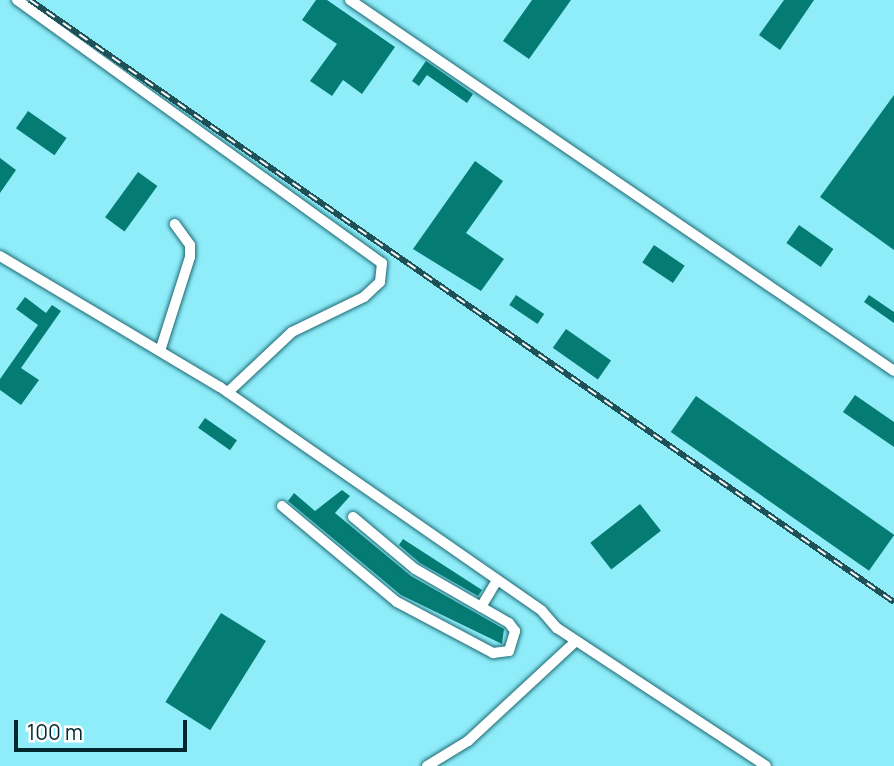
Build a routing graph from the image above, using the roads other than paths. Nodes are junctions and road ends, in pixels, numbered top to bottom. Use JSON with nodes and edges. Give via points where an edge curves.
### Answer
{"nodes":[{"id":1,"x":17,"y":0,"type":"edge"},
{"id":2,"x":350,"y":0,"type":"edge"},
{"id":3,"x":175,"y":224,"type":"dead end"},
{"id":4,"x":0,"y":256,"type":"edge"},
{"id":5,"x":160,"y":351,"type":"junction"},
{"id":6,"x":894,"y":371,"type":"edge"},
{"id":7,"x":228,"y":392,"type":"junction"},
{"id":8,"x":282,"y":506,"type":"dead end"},
{"id":9,"x":353,"y":517,"type":"dead end"},
{"id":10,"x":497,"y":580,"type":"junction"},
{"id":11,"x":481,"y":607,"type":"junction"},
{"id":12,"x":576,"y":641,"type":"junction"},
{"id":13,"x":427,"y":766,"type":"edge"},
{"id":14,"x":766,"y":766,"type":"edge"}],
"edges":[{"from":1,"to":7,"type":"lane","via":[[382,263],[380,282],[364,297],[292,332]]},
{"from":2,"to":6,"type":"lane"},
{"from":3,"to":5,"type":"lane","via":[[190,245],[190,257]]},
{"from":4,"to":5,"type":"lane"},
{"from":5,"to":7,"type":"lane"},
{"from":7,"to":10,"type":"lane"},
{"from":8,"to":11,"type":"lane","via":[[397,601],[493,653],[509,651],[515,631]]},
{"from":9,"to":11,"type":"lane","via":[[415,569]]},
{"from":10,"to":11,"type":"lane"},
{"from":10,"to":12,"type":"lane"},
{"from":12,"to":13,"type":"lane","via":[[468,741]]},
{"from":12,"to":14,"type":"lane"}]}
